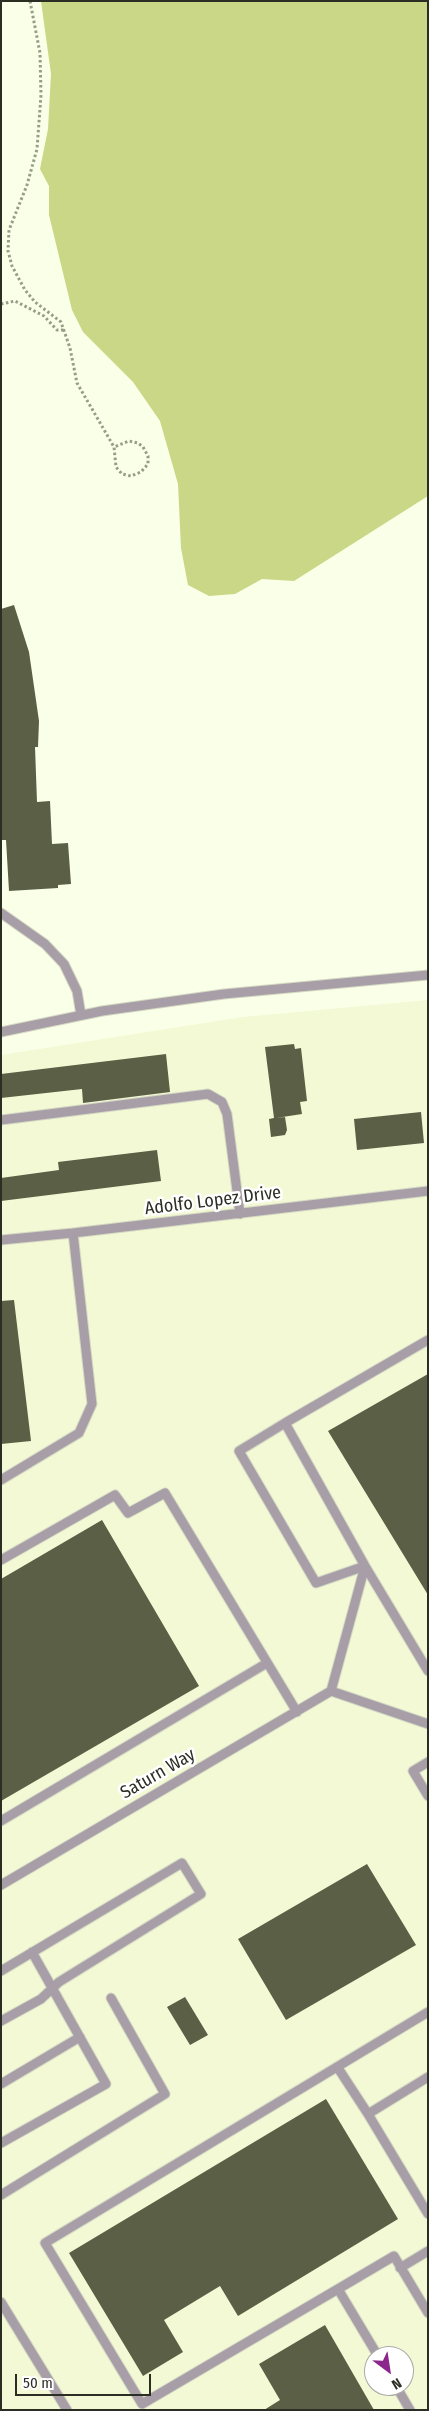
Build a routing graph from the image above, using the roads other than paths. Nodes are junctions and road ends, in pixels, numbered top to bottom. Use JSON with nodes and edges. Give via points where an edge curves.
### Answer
{"nodes":[{"id":1,"x":1,"y":913,"type":"edge"},
{"id":2,"x":428,"y":975,"type":"edge"},
{"id":3,"x":81,"y":1015,"type":"junction"},
{"id":4,"x":1,"y":1032,"type":"edge"},
{"id":5,"x":1,"y":1120,"type":"edge"},
{"id":6,"x":428,"y":1191,"type":"edge"},
{"id":7,"x":240,"y":1214,"type":"junction"},
{"id":8,"x":73,"y":1234,"type":"junction"},
{"id":9,"x":1,"y":1240,"type":"edge"},
{"id":10,"x":428,"y":1340,"type":"edge"},
{"id":11,"x":285,"y":1423,"type":"junction"},
{"id":12,"x":1,"y":1480,"type":"edge"},
{"id":13,"x":1,"y":1560,"type":"edge"},
{"id":14,"x":365,"y":1566,"type":"junction"},
{"id":15,"x":267,"y":1663,"type":"junction"},
{"id":16,"x":428,"y":1671,"type":"edge"},
{"id":17,"x":331,"y":1691,"type":"junction"},
{"id":18,"x":297,"y":1712,"type":"junction"},
{"id":19,"x":428,"y":1724,"type":"edge"},
{"id":20,"x":428,"y":1762,"type":"edge"},
{"id":21,"x":428,"y":1796,"type":"edge"},
{"id":22,"x":1,"y":1821,"type":"edge"},
{"id":23,"x":1,"y":1885,"type":"edge"},
{"id":24,"x":32,"y":1952,"type":"junction"},
{"id":25,"x":1,"y":1971,"type":"edge"},
{"id":26,"x":52,"y":1988,"type":"junction"},
{"id":27,"x":111,"y":1998,"type":"dead end"},
{"id":28,"x":428,"y":2012,"type":"edge"},
{"id":29,"x":1,"y":2021,"type":"edge"},
{"id":30,"x":80,"y":2037,"type":"junction"},
{"id":31,"x":338,"y":2068,"type":"junction"},
{"id":32,"x":428,"y":2077,"type":"edge"},
{"id":33,"x":1,"y":2084,"type":"edge"},
{"id":34,"x":368,"y":2114,"type":"junction"},
{"id":35,"x":1,"y":2143,"type":"edge"},
{"id":36,"x":1,"y":2195,"type":"edge"},
{"id":37,"x":428,"y":2214,"type":"edge"},
{"id":38,"x":428,"y":2251,"type":"edge"},
{"id":39,"x":400,"y":2268,"type":"junction"},
{"id":40,"x":338,"y":2289,"type":"junction"},
{"id":41,"x":1,"y":2302,"type":"edge"},
{"id":42,"x":428,"y":2313,"type":"edge"},
{"id":43,"x":372,"y":2346,"type":"edge"},
{"id":44,"x":402,"y":2396,"type":"edge"},
{"id":45,"x":67,"y":2410,"type":"edge"},
{"id":46,"x":410,"y":2410,"type":"edge"}],
"edges":[{"from":1,"to":3,"type":"lane","via":[[45,944],[64,964],[77,992]]},
{"from":2,"to":3,"type":"lane","via":[[224,994]]},
{"from":3,"to":4,"type":"lane"},
{"from":5,"to":7,"type":"lane","via":[[208,1094],[222,1102],[229,1120]]},
{"from":6,"to":7,"type":"lane","name":"Adolfo Lopez Drive"},
{"from":7,"to":8,"type":"lane","name":"Adolfo Lopez Drive"},
{"from":8,"to":9,"type":"lane","name":"Adolfo Lopez Drive"},
{"from":8,"to":12,"type":"lane","via":[[92,1404],[80,1433]]},
{"from":10,"to":11,"type":"lane"},
{"from":11,"to":14,"type":"lane"},
{"from":11,"to":14,"type":"lane","via":[[239,1451],[316,1583]]},
{"from":13,"to":15,"type":"lane","via":[[115,1495],[128,1513],[165,1493]]},
{"from":14,"to":16,"type":"lane"},
{"from":14,"to":17,"type":"lane"},
{"from":15,"to":18,"type":"lane"},
{"from":15,"to":22,"type":"lane"},
{"from":17,"to":18,"type":"lane","name":"Saturn Way"},
{"from":17,"to":19,"type":"lane"},
{"from":18,"to":23,"type":"lane","name":"Saturn Way"},
{"from":20,"to":21,"type":"lane","via":[[413,1771]]},
{"from":24,"to":25,"type":"lane"},
{"from":24,"to":26,"type":"lane"},
{"from":24,"to":26,"type":"lane","via":[[182,1862],[201,1894]]},
{"from":26,"to":29,"type":"lane","via":[[41,1999]]},
{"from":26,"to":30,"type":"lane"},
{"from":27,"to":36,"type":"lane","via":[[165,2094]]},
{"from":28,"to":31,"type":"lane"},
{"from":30,"to":33,"type":"lane"},
{"from":30,"to":35,"type":"lane","via":[[106,2084]]},
{"from":31,"to":34,"type":"lane"},
{"from":31,"to":40,"type":"lane","via":[[46,2244],[142,2404]]},
{"from":32,"to":34,"type":"lane"},
{"from":34,"to":37,"type":"lane"},
{"from":38,"to":39,"type":"lane"},
{"from":39,"to":40,"type":"lane","via":[[394,2256]]},
{"from":39,"to":42,"type":"lane"},
{"from":40,"to":43,"type":"lane"},
{"from":41,"to":45,"type":"lane"},
{"from":44,"to":46,"type":"lane"}]}
